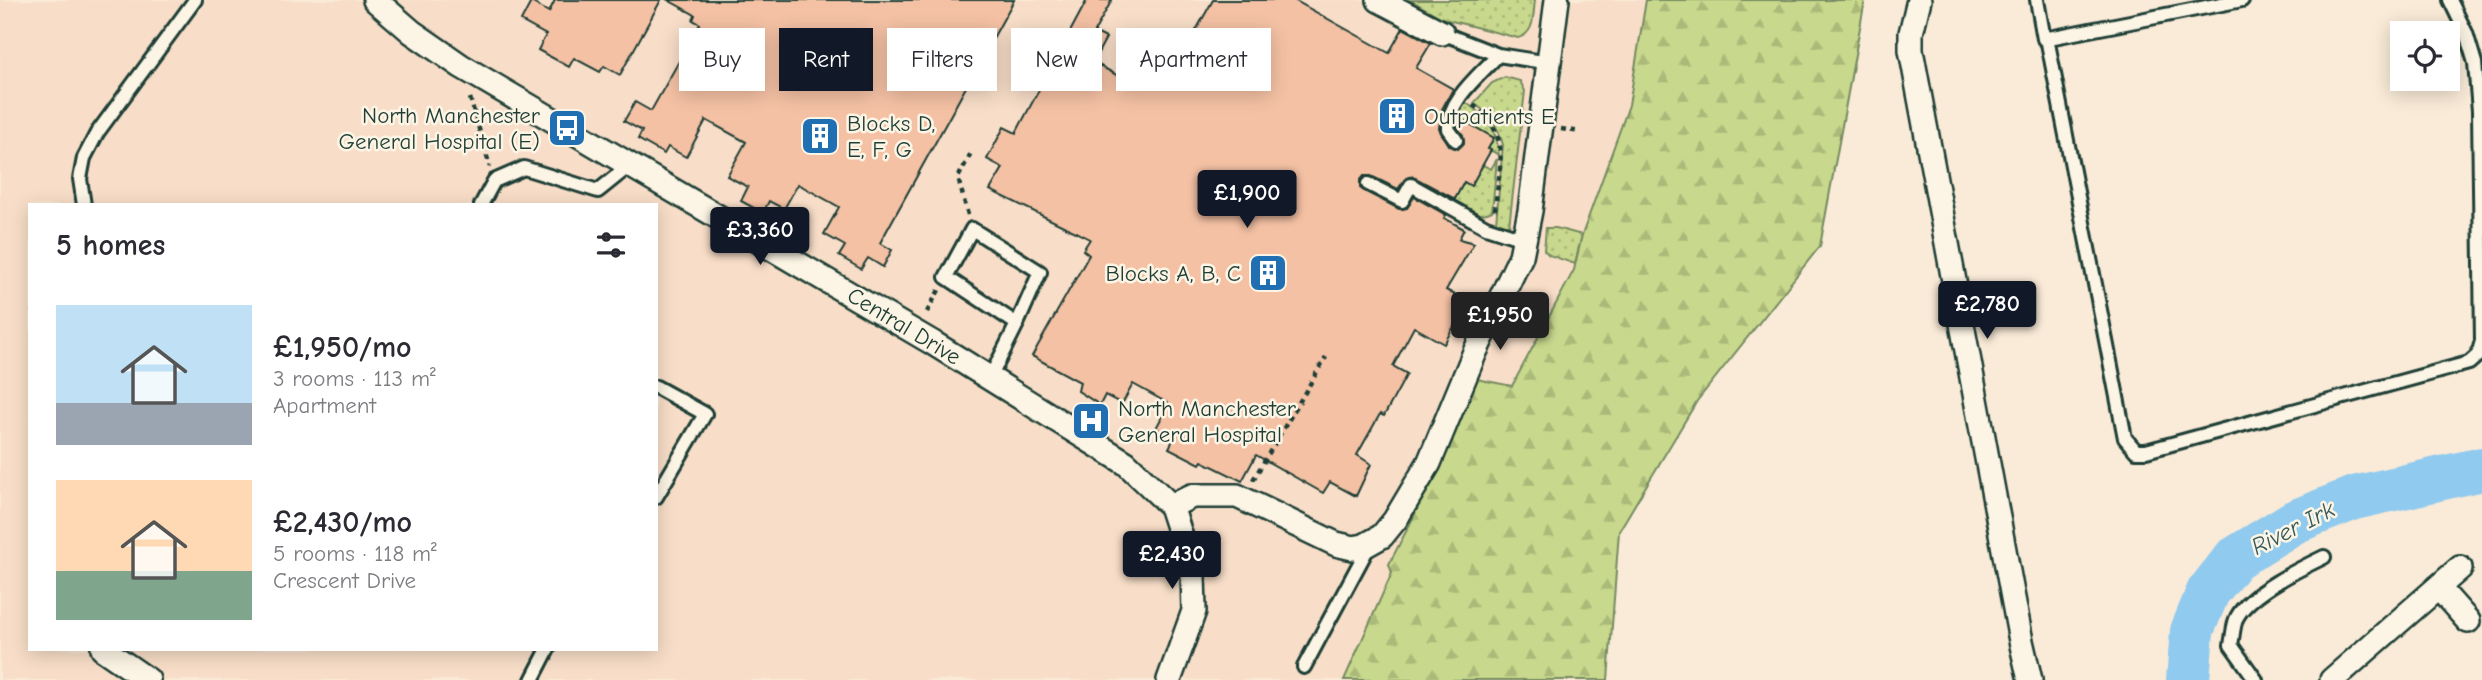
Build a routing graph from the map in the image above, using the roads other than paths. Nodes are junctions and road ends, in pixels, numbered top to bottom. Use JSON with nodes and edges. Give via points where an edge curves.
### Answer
{"nodes":[{"id":1,"x":195,"y":0,"type":"edge"},
{"id":2,"x":375,"y":0,"type":"edge"},
{"id":3,"x":1379,"y":0,"type":"edge"},
{"id":4,"x":1557,"y":0,"type":"edge"},
{"id":5,"x":1919,"y":0,"type":"edge"},
{"id":6,"x":2038,"y":0,"type":"edge"},
{"id":7,"x":2242,"y":0,"type":"edge"},
{"id":8,"x":2450,"y":0,"type":"edge"},
{"id":9,"x":1442,"y":33,"type":"joint"},
{"id":10,"x":2047,"y":38,"type":"junction"},
{"id":11,"x":1498,"y":55,"type":"junction"},
{"id":12,"x":1550,"y":63,"type":"junction"},
{"id":13,"x":1457,"y":140,"type":"dead end"},
{"id":14,"x":629,"y":166,"type":"junction"},
{"id":15,"x":1368,"y":184,"type":"dead end"},
{"id":16,"x":83,"y":203,"type":"edge"},
{"id":17,"x":482,"y":203,"type":"edge"},
{"id":18,"x":1526,"y":240,"type":"junction"},
{"id":19,"x":1017,"y":324,"type":"junction"},
{"id":20,"x":990,"y":378,"type":"junction"},
{"id":21,"x":658,"y":388,"type":"edge"},
{"id":22,"x":658,"y":494,"type":"edge"},
{"id":23,"x":1171,"y":506,"type":"junction"},
{"id":24,"x":1371,"y":542,"type":"junction"},
{"id":25,"x":2324,"y":558,"type":"dead end"},
{"id":26,"x":2460,"y":568,"type":"dead end"},
{"id":27,"x":2438,"y":587,"type":"junction"},
{"id":28,"x":2468,"y":621,"type":"dead end"},
{"id":29,"x":106,"y":651,"type":"edge"},
{"id":30,"x":547,"y":651,"type":"edge"},
{"id":31,"x":1304,"y":667,"type":"dead end"},
{"id":32,"x":146,"y":680,"type":"edge"},
{"id":33,"x":532,"y":680,"type":"edge"},
{"id":34,"x":1169,"y":680,"type":"edge"},
{"id":35,"x":2030,"y":680,"type":"edge"},
{"id":36,"x":2256,"y":680,"type":"edge"},
{"id":37,"x":2332,"y":680,"type":"edge"}],
"edges":[{"from":1,"to":16,"type":"lane","via":[[97,133],[84,158]]},
{"from":2,"to":14,"type":"street","name":"Central Drive","via":[[461,66]]},
{"from":3,"to":9,"type":"street"},
{"from":4,"to":12,"type":"street"},
{"from":5,"to":35,"type":"street","via":[[1911,50]]},
{"from":6,"to":10,"type":"lane"},
{"from":7,"to":10,"type":"lane"},
{"from":8,"to":10,"type":"lane","via":[[2474,63],[2479,111],[2482,341],[2478,355],[2469,363],[2146,451],[2136,451],[2125,438]]},
{"from":9,"to":11,"type":"lane"},
{"from":11,"to":12,"type":"lane"},
{"from":11,"to":13,"type":"lane","via":[[1452,109],[1448,129]]},
{"from":12,"to":18,"type":"street"},
{"from":14,"to":17,"type":"lane","via":[[598,191],[524,168],[494,181]]},
{"from":14,"to":20,"type":"street","name":"Central Drive"},
{"from":15,"to":18,"type":"lane","via":[[1402,201],[1411,185],[1494,230]]},
{"from":18,"to":24,"type":"street","via":[[1429,463],[1395,520]]},
{"from":19,"to":19,"type":"lane","via":[[946,277],[972,229],[1040,272]]},
{"from":19,"to":20,"type":"lane"},
{"from":20,"to":23,"type":"street","name":"Central Drive","via":[[1126,463]]},
{"from":21,"to":22,"type":"lane","via":[[705,414]]},
{"from":23,"to":24,"type":"street","via":[[1192,496],[1237,496],[1336,544],[1353,548]]},
{"from":23,"to":34,"type":"street","via":[[1193,575],[1194,611]]},
{"from":24,"to":31,"type":"lane"},
{"from":25,"to":36,"type":"lane","via":[[2292,572],[2243,607],[2235,621],[2231,645]]},
{"from":26,"to":27,"type":"street"},
{"from":27,"to":28,"type":"street"},
{"from":27,"to":37,"type":"street"},
{"from":29,"to":32,"type":"street"},
{"from":30,"to":33,"type":"lane"}]}
